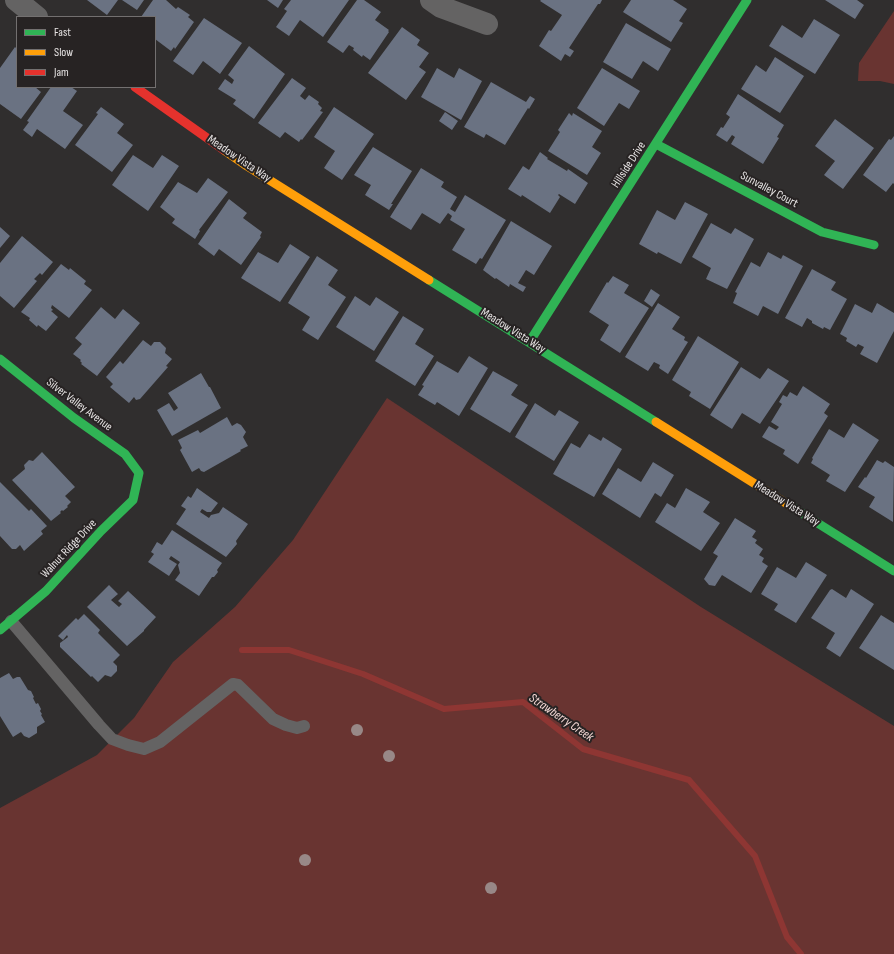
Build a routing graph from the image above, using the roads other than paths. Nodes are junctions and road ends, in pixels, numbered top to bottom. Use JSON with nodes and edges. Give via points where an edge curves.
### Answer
{"nodes":[{"id":1,"x":16,"y":0,"type":"edge"},
{"id":2,"x":430,"y":0,"type":"edge"},
{"id":3,"x":747,"y":0,"type":"edge"},
{"id":4,"x":36,"y":16,"type":"edge"},
{"id":5,"x":487,"y":24,"type":"dead end"},
{"id":6,"x":136,"y":88,"type":"edge"},
{"id":7,"x":656,"y":144,"type":"junction"},
{"id":8,"x":874,"y":245,"type":"dead end"},
{"id":9,"x":530,"y":341,"type":"junction"},
{"id":10,"x":0,"y":359,"type":"edge"},
{"id":11,"x":139,"y":473,"type":"joint"},
{"id":12,"x":894,"y":571,"type":"edge"},
{"id":13,"x":11,"y":620,"type":"junction"},
{"id":14,"x":0,"y":630,"type":"edge"},
{"id":15,"x":304,"y":726,"type":"dead end"}],
"edges":[{"from":1,"to":4,"type":"street"},
{"from":2,"to":5,"type":"street","via":[[441,7]]},
{"from":3,"to":7,"type":"street","name":"Hillside Drive"},
{"from":6,"to":9,"type":"street","name":"Meadow Vista Way","via":[[247,166]]},
{"from":7,"to":8,"type":"street","name":"Sunvalley Court","via":[[822,232]]},
{"from":7,"to":9,"type":"street","name":"Hillside Drive"},
{"from":9,"to":12,"type":"street","name":"Meadow Vista Way"},
{"from":10,"to":11,"type":"street","name":"Silver Valley Avenue","via":[[74,418],[125,454]]},
{"from":11,"to":13,"type":"street","name":"Walnut Ridge Drive","via":[[133,500],[46,591]]},
{"from":13,"to":14,"type":"street","name":"Walnut Ridge Drive"},
{"from":13,"to":15,"type":"lane","via":[[99,725],[112,738],[128,745],[144,749],[160,742],[233,684],[238,685],[273,719],[297,728]]}]}
